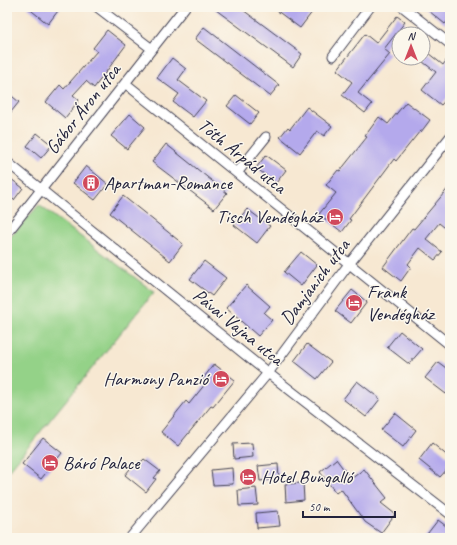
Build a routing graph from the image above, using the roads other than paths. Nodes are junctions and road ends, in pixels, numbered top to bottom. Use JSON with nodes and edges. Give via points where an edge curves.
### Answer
{"nodes":[{"id":1,"x":97,"y":7,"type":"edge"},
{"id":2,"x":185,"y":7,"type":"edge"},
{"id":3,"x":370,"y":7,"type":"edge"},
{"id":4,"x":403,"y":7,"type":"edge"},
{"id":5,"x":450,"y":44,"type":"edge"},
{"id":6,"x":152,"y":49,"type":"junction"},
{"id":7,"x":333,"y":56,"type":"dead end"},
{"id":8,"x":125,"y":83,"type":"junction"},
{"id":9,"x":266,"y":137,"type":"dead end"},
{"id":10,"x":450,"y":137,"type":"edge"},
{"id":11,"x":7,"y":162,"type":"edge"},
{"id":12,"x":237,"y":173,"type":"junction"},
{"id":13,"x":41,"y":190,"type":"junction"},
{"id":14,"x":7,"y":233,"type":"edge"},
{"id":15,"x":349,"y":264,"type":"junction"},
{"id":16,"x":450,"y":345,"type":"edge"},
{"id":17,"x":268,"y":373,"type":"junction"},
{"id":18,"x":450,"y":514,"type":"edge"},
{"id":19,"x":130,"y":538,"type":"edge"}],
"edges":[{"from":1,"to":6,"type":"street"},
{"from":2,"to":6,"type":"street","name":"Gábor Áron utca"},
{"from":3,"to":7,"type":"street"},
{"from":4,"to":5,"type":"street"},
{"from":6,"to":8,"type":"street","name":"Gábor Áron utca"},
{"from":8,"to":12,"type":"street","name":"Tóth Árpád utca"},
{"from":8,"to":13,"type":"street","name":"Gábor Áron utca"},
{"from":9,"to":12,"type":"street"},
{"from":10,"to":15,"type":"street","name":"Damjanich utca"},
{"from":11,"to":13,"type":"street","name":"Pávai Vajna utca"},
{"from":12,"to":15,"type":"street","name":"Tóth Árpád utca"},
{"from":13,"to":14,"type":"street","name":"Gábor Áron utca"},
{"from":13,"to":17,"type":"street","name":"Pávai Vajna utca"},
{"from":15,"to":16,"type":"street","name":"Tóth Árpád utca"},
{"from":15,"to":17,"type":"street","name":"Damjanich utca"},
{"from":17,"to":18,"type":"street","name":"Pávai Vajna utca"},
{"from":17,"to":19,"type":"street","name":"Damjanich utca"}]}
